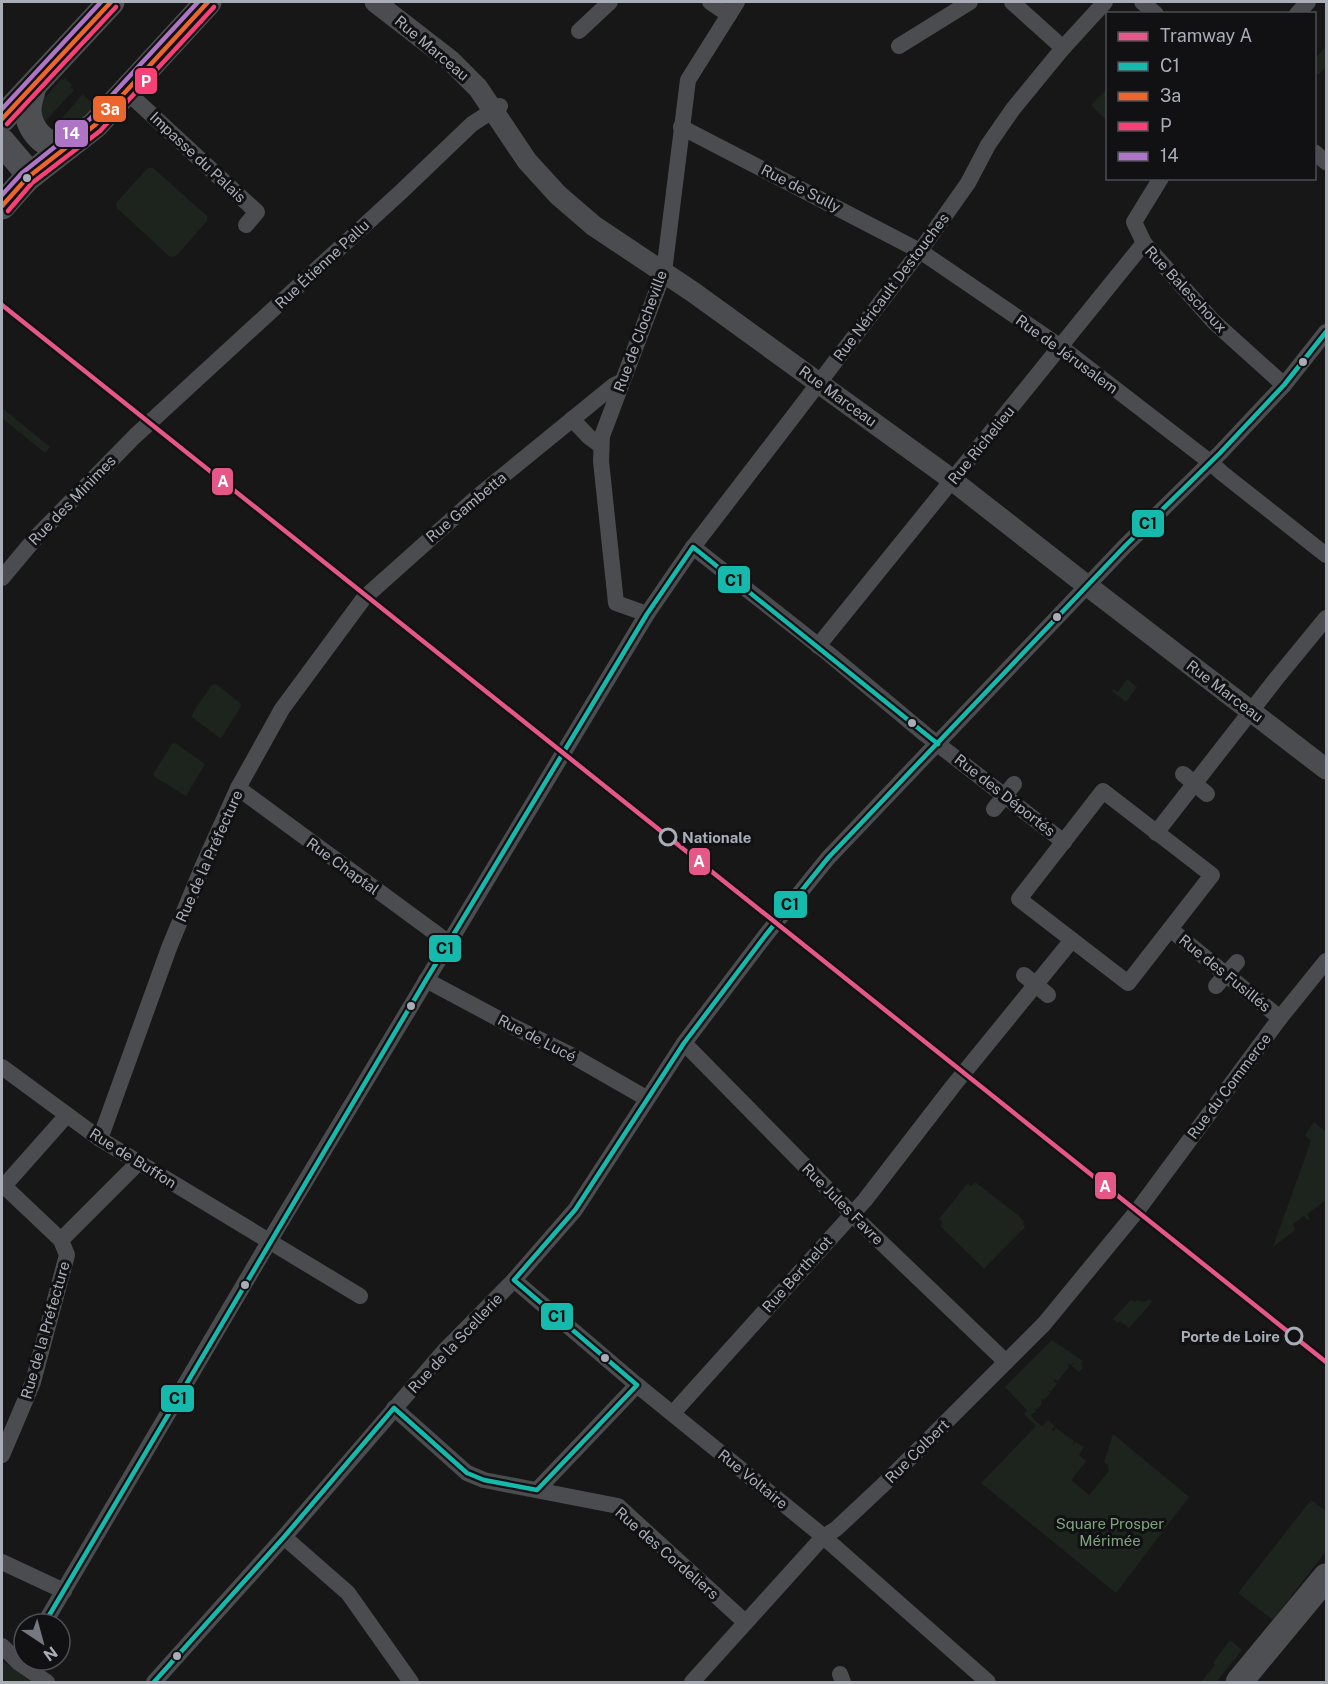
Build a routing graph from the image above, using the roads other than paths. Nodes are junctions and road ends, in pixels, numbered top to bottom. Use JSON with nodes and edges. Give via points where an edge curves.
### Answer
{"nodes":[{"id":1,"x":111,"y":2,"type":"edge"},
{"id":2,"x":208,"y":2,"type":"edge"},
{"id":3,"x":375,"y":2,"type":"edge"},
{"id":4,"x":610,"y":2,"type":"edge"},
{"id":5,"x":710,"y":2,"type":"edge"},
{"id":6,"x":970,"y":2,"type":"edge"},
{"id":7,"x":1012,"y":2,"type":"edge"},
{"id":8,"x":1105,"y":2,"type":"edge"},
{"id":9,"x":1142,"y":2,"type":"edge"},
{"id":10,"x":733,"y":8,"type":"edge"},
{"id":11,"x":1154,"y":12,"type":"edge"},
{"id":12,"x":579,"y":31,"type":"dead end"},
{"id":13,"x":899,"y":46,"type":"dead end"},
{"id":14,"x":1063,"y":48,"type":"junction"},
{"id":15,"x":33,"y":87,"type":"junction"},
{"id":16,"x":126,"y":91,"type":"junction"},
{"id":17,"x":497,"y":108,"type":"junction"},
{"id":18,"x":2,"y":120,"type":"edge"},
{"id":19,"x":681,"y":127,"type":"junction"},
{"id":20,"x":76,"y":139,"type":"junction"},
{"id":21,"x":2,"y":142,"type":"edge"},
{"id":22,"x":27,"y":178,"type":"junction"},
{"id":23,"x":1160,"y":180,"type":"edge"},
{"id":24,"x":2,"y":206,"type":"edge"},
{"id":25,"x":246,"y":225,"type":"dead end"},
{"id":26,"x":1144,"y":243,"type":"junction"},
{"id":27,"x":920,"y":250,"type":"junction"},
{"id":28,"x":664,"y":268,"type":"junction"},
{"id":29,"x":1326,"y":332,"type":"edge"},
{"id":30,"x":1060,"y":347,"type":"junction"},
{"id":31,"x":621,"y":382,"type":"junction"},
{"id":32,"x":819,"y":382,"type":"junction"},
{"id":33,"x":1284,"y":385,"type":"junction"},
{"id":34,"x":572,"y":418,"type":"junction"},
{"id":35,"x":146,"y":426,"type":"joint"},
{"id":36,"x":600,"y":445,"type":"junction"},
{"id":37,"x":1210,"y":462,"type":"junction"},
{"id":38,"x":953,"y":481,"type":"junction"},
{"id":39,"x":693,"y":547,"type":"junction"},
{"id":40,"x":1326,"y":555,"type":"edge"},
{"id":41,"x":2,"y":578,"type":"edge"},
{"id":42,"x":1087,"y":586,"type":"junction"},
{"id":43,"x":364,"y":598,"type":"joint"},
{"id":44,"x":647,"y":614,"type":"junction"},
{"id":45,"x":1326,"y":618,"type":"edge"},
{"id":46,"x":818,"y":646,"type":"junction"},
{"id":47,"x":1251,"y":711,"type":"junction"},
{"id":48,"x":938,"y":744,"type":"junction"},
{"id":49,"x":1326,"y":769,"type":"edge"},
{"id":50,"x":238,"y":788,"type":"junction"},
{"id":51,"x":1156,"y":832,"type":"junction"},
{"id":52,"x":1064,"y":842,"type":"junction"},
{"id":53,"x":1170,"y":928,"type":"junction"},
{"id":54,"x":1072,"y":940,"type":"junction"},
{"id":55,"x":449,"y":943,"type":"junction"},
{"id":56,"x":1326,"y":961,"type":"edge"},
{"id":57,"x":426,"y":980,"type":"junction"},
{"id":58,"x":1280,"y":1018,"type":"junction"},
{"id":59,"x":684,"y":1043,"type":"junction"},
{"id":60,"x":2,"y":1067,"type":"edge"},
{"id":61,"x":646,"y":1098,"type":"junction"},
{"id":62,"x":67,"y":1115,"type":"junction"},
{"id":63,"x":100,"y":1139,"type":"junction"},
{"id":64,"x":139,"y":1162,"type":"junction"},
{"id":65,"x":1135,"y":1213,"type":"joint"},
{"id":66,"x":852,"y":1214,"type":"junction"},
{"id":67,"x":61,"y":1240,"type":"junction"},
{"id":68,"x":270,"y":1240,"type":"junction"},
{"id":69,"x":514,"y":1280,"type":"junction"},
{"id":70,"x":360,"y":1296,"type":"dead end"},
{"id":71,"x":1006,"y":1362,"type":"junction"},
{"id":72,"x":636,"y":1384,"type":"junction"},
{"id":73,"x":394,"y":1408,"type":"junction"},
{"id":74,"x":673,"y":1413,"type":"junction"},
{"id":75,"x":2,"y":1455,"type":"edge"},
{"id":76,"x":537,"y":1490,"type":"junction"},
{"id":77,"x":284,"y":1537,"type":"junction"},
{"id":78,"x":824,"y":1537,"type":"junction"},
{"id":79,"x":2,"y":1562,"type":"edge"},
{"id":80,"x":1326,"y":1577,"type":"edge"},
{"id":81,"x":64,"y":1591,"type":"junction"},
{"id":82,"x":1326,"y":1602,"type":"edge"},
{"id":83,"x":51,"y":1612,"type":"edge"},
{"id":84,"x":745,"y":1622,"type":"junction"},
{"id":85,"x":1281,"y":1638,"type":"junction"},
{"id":86,"x":35,"y":1672,"type":"edge"},
{"id":87,"x":47,"y":1683,"type":"edge"},
{"id":88,"x":154,"y":1683,"type":"edge"},
{"id":89,"x":411,"y":1683,"type":"edge"},
{"id":90,"x":692,"y":1683,"type":"edge"},
{"id":91,"x":988,"y":1683,"type":"edge"},
{"id":92,"x":1239,"y":1683,"type":"edge"},
{"id":93,"x":1251,"y":1683,"type":"edge"}],
"edges":[{"from":1,"to":15,"type":"main road"},
{"from":2,"to":16,"type":"main road"},
{"from":3,"to":17,"type":"street","name":"Rue Marceau","via":[[450,60]]},
{"from":4,"to":12,"type":"street"},
{"from":5,"to":10,"type":"street"},
{"from":6,"to":13,"type":"street"},
{"from":7,"to":14,"type":"street"},
{"from":8,"to":14,"type":"street","name":"Rue Néricault Destouches"},
{"from":9,"to":11,"type":"street"},
{"from":10,"to":19,"type":"street","name":"Rue de Clocheville","via":[[688,80]]},
{"from":14,"to":27,"type":"street","name":"Rue Néricault Destouches","via":[[1013,109],[968,183]]},
{"from":15,"to":18,"type":"main road"},
{"from":15,"to":20,"type":"main road","via":[[28,109],[35,130],[51,144]]},
{"from":16,"to":20,"type":"main road"},
{"from":16,"to":25,"type":"street","name":"Impasse du Palais","via":[[257,212]]},
{"from":17,"to":28,"type":"street","name":"Rue Marceau","via":[[526,161],[558,195],[594,226]]},
{"from":17,"to":35,"type":"street","name":"Rue Étienne Pallu","via":[[472,124]]},
{"from":19,"to":27,"type":"street","name":"Rue de Sully"},
{"from":19,"to":28,"type":"street","name":"Rue de Clocheville"},
{"from":20,"to":22,"type":"main road"},
{"from":21,"to":22,"type":"main road","via":[[24,168]]},
{"from":22,"to":24,"type":"main road"},
{"from":23,"to":26,"type":"street","name":"Rue Baleschoux","via":[[1134,222]]},
{"from":26,"to":30,"type":"street","name":"Rue Richelieu"},
{"from":26,"to":33,"type":"street","name":"Rue Baleschoux","via":[[1213,321]]},
{"from":27,"to":30,"type":"street","name":"Rue de Jérusalem"},
{"from":27,"to":32,"type":"street","name":"Rue Néricault Destouches"},
{"from":28,"to":31,"type":"street","name":"Rue de Clocheville"},
{"from":28,"to":32,"type":"street","name":"Rue Marceau"},
{"from":29,"to":33,"type":"street","name":"Rue de la Scellerie"},
{"from":30,"to":37,"type":"street","name":"Rue de Jérusalem"},
{"from":30,"to":38,"type":"street","name":"Rue Richelieu"},
{"from":31,"to":34,"type":"street","name":"Rue Gambetta"},
{"from":31,"to":36,"type":"street","name":"Rue de Clocheville"},
{"from":32,"to":38,"type":"street","name":"Rue Marceau"},
{"from":32,"to":39,"type":"street","name":"Rue Néricault Destouches"},
{"from":33,"to":37,"type":"street","name":"Rue de la Scellerie"},
{"from":34,"to":36,"type":"street"},
{"from":34,"to":43,"type":"street","name":"Rue Gambetta","via":[[477,496]]},
{"from":35,"to":41,"type":"street","name":"Rue des Minimes","via":[[77,494]]},
{"from":36,"to":44,"type":"street","name":"Rue de Clocheville","via":[[616,603]]},
{"from":37,"to":40,"type":"street","name":"Rue de Jérusalem"},
{"from":37,"to":42,"type":"street","name":"Rue de la Scellerie"},
{"from":38,"to":42,"type":"street","name":"Rue Marceau"},
{"from":38,"to":46,"type":"street","name":"Rue Richelieu"},
{"from":39,"to":44,"type":"street","name":"Rue Néricault Destouches"},
{"from":39,"to":46,"type":"street","name":"Rue des Déportés"},
{"from":42,"to":47,"type":"street","name":"Rue Marceau"},
{"from":42,"to":48,"type":"street","name":"Rue de la Scellerie"},
{"from":43,"to":50,"type":"street","name":"Rue de la Préfecture","via":[[282,709]]},
{"from":44,"to":55,"type":"street","name":"Rue Néricault Destouches"},
{"from":45,"to":47,"type":"street"},
{"from":46,"to":48,"type":"street","name":"Rue des Déportés"},
{"from":47,"to":49,"type":"street","name":"Rue Marceau"},
{"from":47,"to":51,"type":"street"},
{"from":48,"to":52,"type":"street","name":"Rue des Déportés"},
{"from":48,"to":59,"type":"street","name":"Rue de la Scellerie","via":[[828,858]]},
{"from":50,"to":55,"type":"street","name":"Rue Chaptal"},
{"from":50,"to":63,"type":"street","name":"Rue de la Préfecture","via":[[169,948]]},
{"from":51,"to":52,"type":"street","via":[[1103,791]]},
{"from":51,"to":53,"type":"street","via":[[1212,875]]},
{"from":52,"to":54,"type":"street","via":[[1019,899]]},
{"from":53,"to":54,"type":"street","via":[[1128,983]]},
{"from":53,"to":58,"type":"street","name":"Rue des Fusillés"},
{"from":54,"to":66,"type":"street","name":"Rue Berthelot"},
{"from":55,"to":57,"type":"street","name":"Rue Néricault Destouches"},
{"from":56,"to":58,"type":"street","name":"Rue du Commerce"},
{"from":57,"to":61,"type":"street","name":"Rue de Lucé"},
{"from":57,"to":68,"type":"street","name":"Rue Néricault Destouches"},
{"from":58,"to":65,"type":"street","name":"Rue du Commerce"},
{"from":59,"to":61,"type":"street","name":"Rue de la Scellerie"},
{"from":59,"to":66,"type":"street","name":"Rue Jules Favre"},
{"from":60,"to":62,"type":"street","name":"Rue de Buffon"},
{"from":61,"to":69,"type":"street","name":"Rue de la Scellerie","via":[[575,1210]]},
{"from":62,"to":63,"type":"street","name":"Rue de Buffon"},
{"from":62,"to":67,"type":"street","name":"Rue de la Préfecture","via":[[4,1186]]},
{"from":63,"to":64,"type":"street","name":"Rue de Buffon"},
{"from":64,"to":67,"type":"street"},
{"from":64,"to":68,"type":"street","name":"Rue de Buffon"},
{"from":65,"to":71,"type":"street","name":"Rue Colbert","via":[[1052,1315]]},
{"from":66,"to":71,"type":"street","name":"Rue Jules Favre"},
{"from":66,"to":74,"type":"street","name":"Rue Berthelot"},
{"from":67,"to":75,"type":"street","name":"Rue de la Préfecture","via":[[66,1255],[44,1342],[33,1382]]},
{"from":68,"to":70,"type":"street","name":"Rue de Buffon"},
{"from":68,"to":81,"type":"street","name":"Rue Néricault Destouches"},
{"from":69,"to":72,"type":"street","name":"Rue Voltaire"},
{"from":69,"to":73,"type":"street","name":"Rue de la Scellerie"},
{"from":71,"to":78,"type":"street","name":"Rue Colbert","via":[[884,1484]]},
{"from":72,"to":74,"type":"street","name":"Rue Voltaire"},
{"from":72,"to":76,"type":"street"},
{"from":73,"to":76,"type":"street","name":"Rue des Cordeliers","via":[[468,1473]]},
{"from":73,"to":77,"type":"street","name":"Rue de la Scellerie"},
{"from":74,"to":78,"type":"street","name":"Rue Voltaire"},
{"from":76,"to":84,"type":"street","name":"Rue des Cordeliers","via":[[618,1506]]},
{"from":77,"to":88,"type":"street","name":"Rue de la Scellerie"},
{"from":77,"to":89,"type":"street","via":[[348,1593]]},
{"from":78,"to":84,"type":"street","name":"Rue Colbert"},
{"from":78,"to":91,"type":"street","name":"Rue Voltaire"},
{"from":79,"to":81,"type":"street"},
{"from":80,"to":85,"type":"main road"},
{"from":81,"to":83,"type":"street","name":"Rue Néricault Destouches"},
{"from":82,"to":85,"type":"main road"},
{"from":84,"to":90,"type":"street","name":"Rue Colbert"},
{"from":85,"to":92,"type":"main road"},
{"from":85,"to":93,"type":"main road"},
{"from":86,"to":87,"type":"street"}]}
